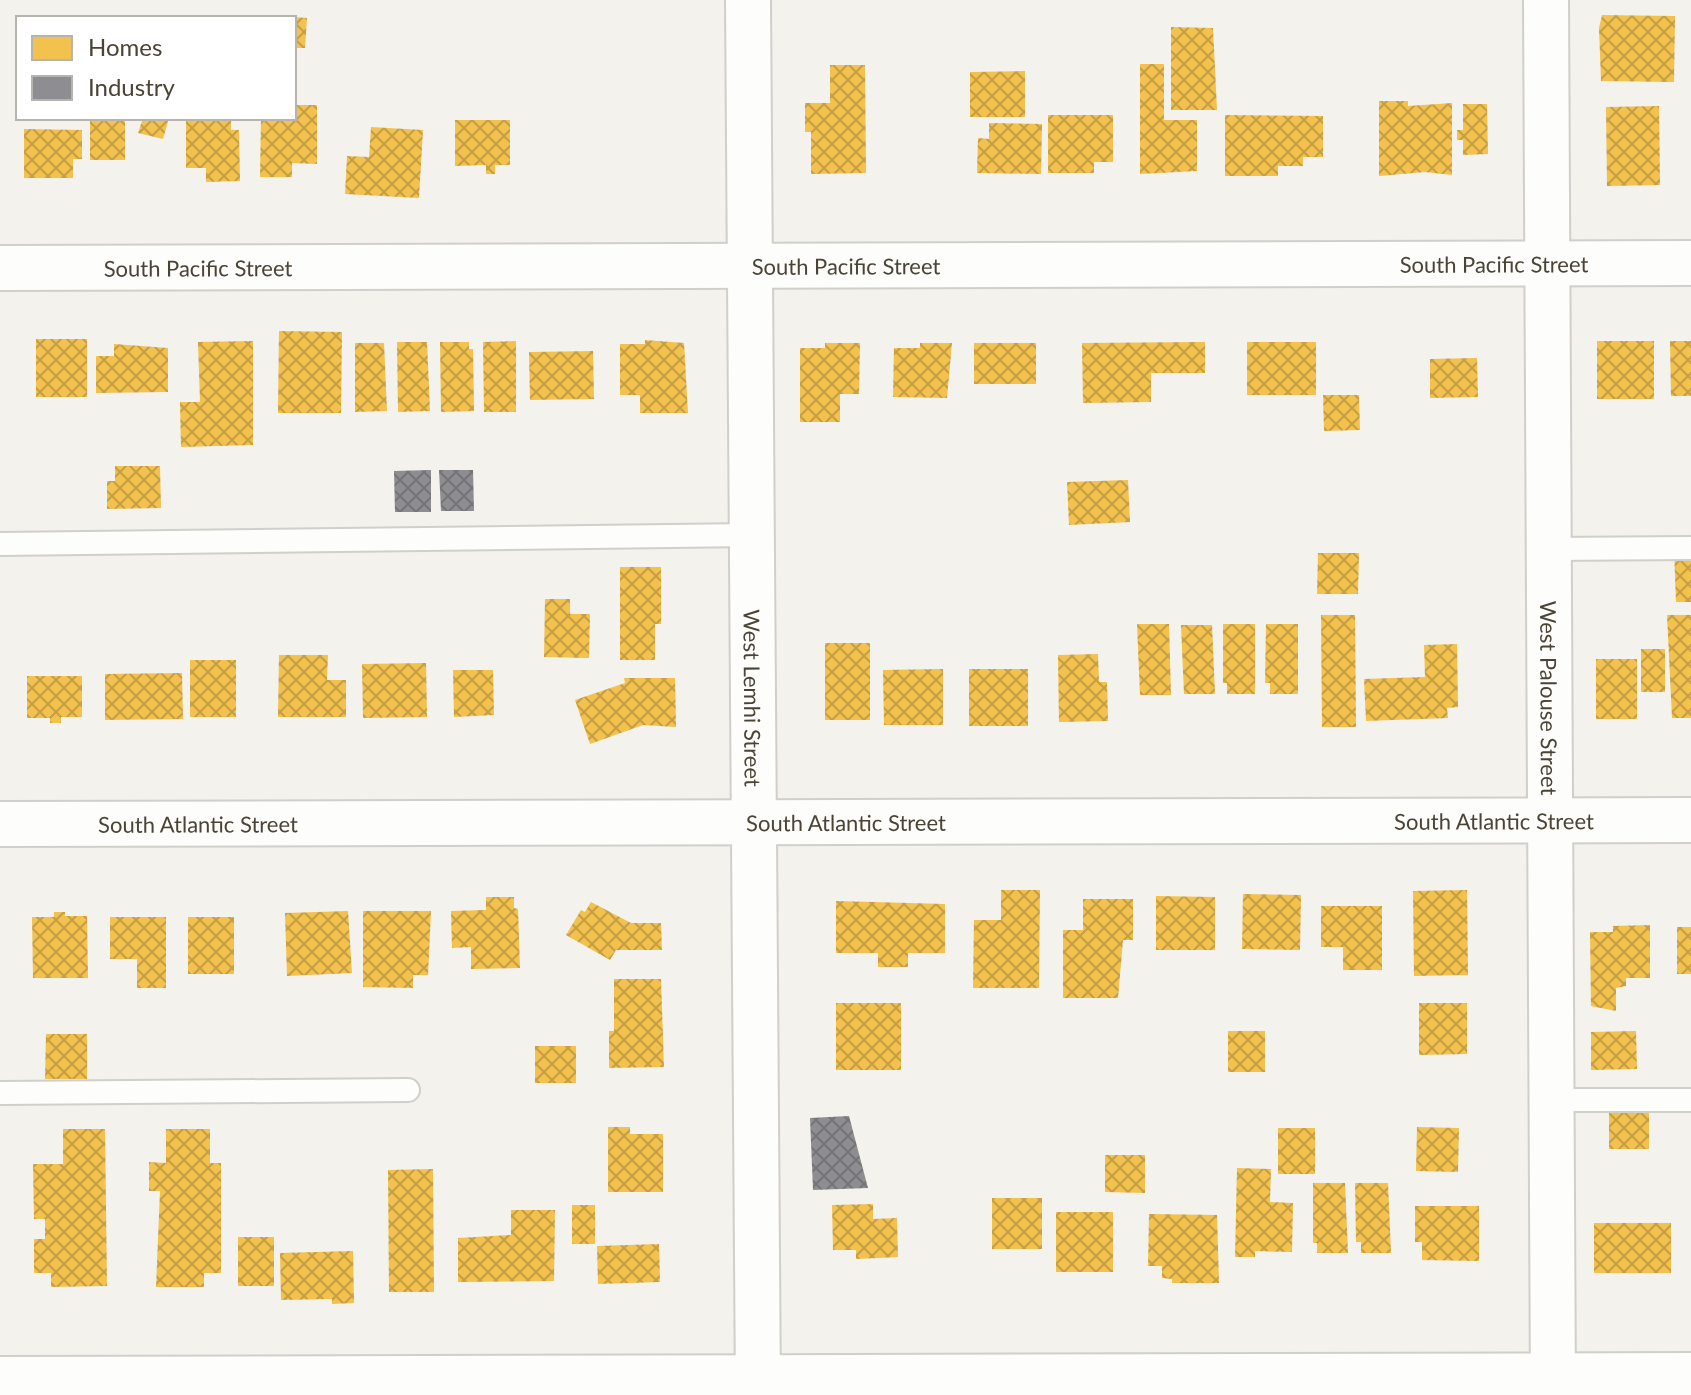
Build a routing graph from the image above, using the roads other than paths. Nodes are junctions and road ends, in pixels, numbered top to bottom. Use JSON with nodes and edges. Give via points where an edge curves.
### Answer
{"nodes":[{"id":1,"x":748,"y":0,"type":"edge"},
{"id":2,"x":1546,"y":0,"type":"edge"},
{"id":3,"x":1691,"y":263,"type":"edge"},
{"id":4,"x":1548,"y":264,"type":"junction"},
{"id":5,"x":749,"y":267,"type":"junction"},
{"id":6,"x":0,"y":268,"type":"edge"},
{"id":7,"x":751,"y":535,"type":"junction"},
{"id":8,"x":0,"y":544,"type":"edge"},
{"id":9,"x":1691,"y":548,"type":"edge"},
{"id":10,"x":1549,"y":549,"type":"junction"},
{"id":11,"x":1550,"y":820,"type":"junction"},
{"id":12,"x":1691,"y":820,"type":"edge"},
{"id":13,"x":754,"y":823,"type":"junction"},
{"id":14,"x":0,"y":824,"type":"edge"},
{"id":15,"x":408,"y":1090,"type":"dead end"},
{"id":16,"x":0,"y":1093,"type":"edge"},
{"id":17,"x":1551,"y":1100,"type":"junction"},
{"id":18,"x":1691,"y":1100,"type":"edge"},
{"id":19,"x":1691,"y":1375,"type":"edge"},
{"id":20,"x":0,"y":1379,"type":"edge"},
{"id":21,"x":1553,"y":1385,"type":"edge"},
{"id":22,"x":758,"y":1386,"type":"edge"}],
"edges":[{"from":1,"to":5,"type":"street","name":"West Lemhi Street"},
{"from":2,"to":4,"type":"street","name":"West Palouse Street"},
{"from":3,"to":4,"type":"street","name":"South Pacific Street"},
{"from":4,"to":5,"type":"street","name":"South Pacific Street"},
{"from":4,"to":10,"type":"street","name":"West Palouse Street"},
{"from":5,"to":6,"type":"street","name":"South Pacific Street"},
{"from":5,"to":7,"type":"street","name":"West Lemhi Street"},
{"from":7,"to":8,"type":"lane"},
{"from":7,"to":13,"type":"street","name":"West Lemhi Street"},
{"from":9,"to":10,"type":"lane"},
{"from":10,"to":11,"type":"street","name":"West Palouse Street"},
{"from":11,"to":12,"type":"street","name":"South Atlantic Street"},
{"from":11,"to":13,"type":"street","name":"South Atlantic Street"},
{"from":11,"to":17,"type":"street","name":"West Palouse Street"},
{"from":13,"to":14,"type":"street","name":"South Atlantic Street"},
{"from":13,"to":22,"type":"street","name":"West Lemhi Street"},
{"from":15,"to":16,"type":"lane"},
{"from":17,"to":18,"type":"lane"},
{"from":17,"to":21,"type":"street","name":"West Palouse Street"},
{"from":19,"to":21,"type":"street"},
{"from":20,"to":22,"type":"street"},
{"from":21,"to":22,"type":"street"}]}
